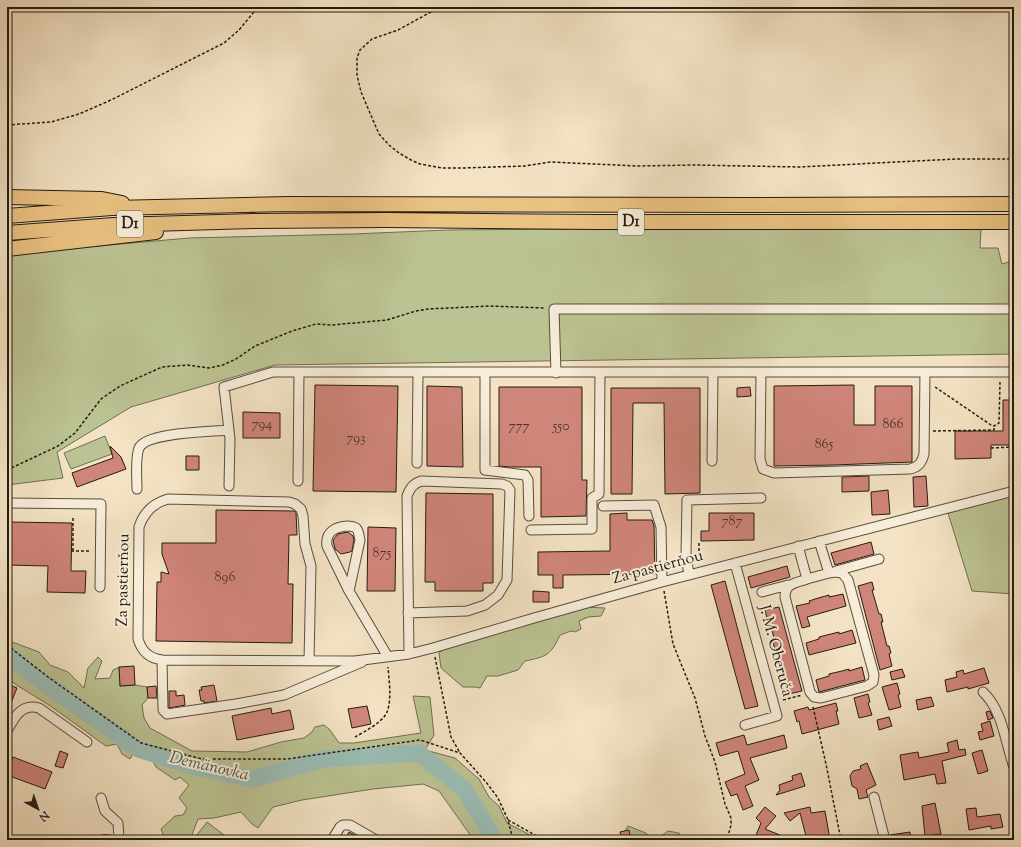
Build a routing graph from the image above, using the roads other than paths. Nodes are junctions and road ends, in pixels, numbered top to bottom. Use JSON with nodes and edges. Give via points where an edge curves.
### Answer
{"nodes":[{"id":1,"x":7,"y":197,"type":"edge"},
{"id":2,"x":1014,"y":204,"type":"edge"},
{"id":3,"x":145,"y":207,"type":"junction"},
{"id":4,"x":7,"y":216,"type":"edge"},
{"id":5,"x":253,"y":221,"type":"junction"},
{"id":6,"x":1014,"y":222,"type":"edge"},
{"id":7,"x":7,"y":233,"type":"edge"},
{"id":8,"x":7,"y":249,"type":"edge"},
{"id":9,"x":1014,"y":309,"type":"edge"},
{"id":10,"x":299,"y":372,"type":"junction"},
{"id":11,"x":556,"y":372,"type":"junction"},
{"id":12,"x":600,"y":372,"type":"junction"},
{"id":13,"x":713,"y":372,"type":"junction"},
{"id":14,"x":761,"y":372,"type":"junction"},
{"id":15,"x":1014,"y":372,"type":"edge"},
{"id":16,"x":418,"y":373,"type":"junction"},
{"id":17,"x":485,"y":373,"type":"junction"},
{"id":18,"x":925,"y":376,"type":"junction"},
{"id":19,"x":229,"y":430,"type":"junction"},
{"id":20,"x":712,"y":460,"type":"dead end"},
{"id":21,"x":418,"y":463,"type":"dead end"},
{"id":22,"x":298,"y":481,"type":"dead end"},
{"id":23,"x":229,"y":486,"type":"dead end"},
{"id":24,"x":137,"y":489,"type":"dead end"},
{"id":25,"x":1014,"y":491,"type":"edge"},
{"id":26,"x":761,"y":498,"type":"dead end"},
{"id":27,"x":7,"y":503,"type":"edge"},
{"id":28,"x":603,"y":506,"type":"dead end"},
{"id":29,"x":529,"y":516,"type":"dead end"},
{"id":30,"x":531,"y":530,"type":"dead end"},
{"id":31,"x":819,"y":541,"type":"junction"},
{"id":32,"x":798,"y":546,"type":"junction"},
{"id":33,"x":879,"y":560,"type":"dead end"},
{"id":34,"x":735,"y":562,"type":"junction"},
{"id":35,"x":832,"y":572,"type":"junction"},
{"id":36,"x":689,"y":575,"type":"junction"},
{"id":37,"x":807,"y":579,"type":"junction"},
{"id":38,"x":662,"y":582,"type":"junction"},
{"id":39,"x":788,"y":585,"type":"junction"},
{"id":40,"x":100,"y":587,"type":"dead end"},
{"id":41,"x":349,"y":591,"type":"junction"},
{"id":42,"x":762,"y":592,"type":"dead end"},
{"id":43,"x":408,"y":613,"type":"junction"},
{"id":44,"x":409,"y":654,"type":"junction"},
{"id":45,"x":388,"y":657,"type":"junction"},
{"id":46,"x":162,"y":660,"type":"junction"},
{"id":47,"x":365,"y":660,"type":"junction"},
{"id":48,"x":309,"y":661,"type":"junction"},
{"id":49,"x":983,"y":692,"type":"dead end"},
{"id":50,"x":745,"y":725,"type":"dead end"},
{"id":51,"x":7,"y":731,"type":"edge"},
{"id":52,"x":87,"y":742,"type":"dead end"},
{"id":53,"x":1014,"y":767,"type":"edge"},
{"id":54,"x":874,"y":797,"type":"dead end"},
{"id":55,"x":102,"y":798,"type":"dead end"},
{"id":56,"x":102,"y":840,"type":"edge"},
{"id":57,"x":332,"y":840,"type":"edge"},
{"id":58,"x":376,"y":840,"type":"edge"},
{"id":59,"x":885,"y":840,"type":"edge"}],
"edges":[{"from":1,"to":3,"type":"highway","via":[[102,199]]},
{"from":2,"to":3,"type":"highway","number":"D1","via":[[383,203]]},
{"from":3,"to":4,"type":"highway","number":"D1"},
{"from":5,"to":6,"type":"highway","number":"D1"},
{"from":5,"to":7,"type":"highway","number":"D1","via":[[114,225]]},
{"from":5,"to":8,"type":"highway"},
{"from":9,"to":11,"type":"street","via":[[554,309]]},
{"from":10,"to":16,"type":"street"},
{"from":10,"to":19,"type":"street","via":[[273,372],[224,387]]},
{"from":10,"to":22,"type":"street"},
{"from":11,"to":12,"type":"street"},
{"from":11,"to":17,"type":"street"},
{"from":12,"to":13,"type":"street"},
{"from":12,"to":30,"type":"street","via":[[599,494],[592,498],[592,529]]},
{"from":13,"to":14,"type":"street"},
{"from":13,"to":20,"type":"street"},
{"from":14,"to":18,"type":"street"},
{"from":14,"to":18,"type":"street","via":[[760,459],[764,469],[774,473],[910,469],[920,464],[924,454]]},
{"from":15,"to":18,"type":"street"},
{"from":16,"to":17,"type":"street"},
{"from":16,"to":21,"type":"street"},
{"from":17,"to":29,"type":"street","via":[[485,470],[525,475],[528,480]]},
{"from":19,"to":23,"type":"street"},
{"from":19,"to":24,"type":"street","via":[[161,436],[146,442],[138,455]]},
{"from":25,"to":31,"type":"street","name":"Za pastierňou"},
{"from":26,"to":36,"type":"street","via":[[687,500],[686,555]]},
{"from":27,"to":40,"type":"street","via":[[101,504]]},
{"from":28,"to":38,"type":"street","via":[[654,505],[661,527]]},
{"from":31,"to":32,"type":"street","name":"Za pastierňou"},
{"from":31,"to":35,"type":"street"},
{"from":32,"to":34,"type":"street","name":"Za pastierňou"},
{"from":32,"to":37,"type":"street"},
{"from":33,"to":35,"type":"street"},
{"from":34,"to":36,"type":"street","name":"Za pastierňou"},
{"from":34,"to":50,"type":"street","name":"J. M. Oberuča","via":[[776,716]]},
{"from":35,"to":37,"type":"street"},
{"from":35,"to":39,"type":"street","via":[[842,573],[848,580],[874,675],[873,682],[867,686],[820,698],[812,695],[785,597]]},
{"from":36,"to":38,"type":"street","name":"Za pastierňou"},
{"from":37,"to":39,"type":"street"},
{"from":38,"to":44,"type":"street","name":"Za pastierňou"},
{"from":39,"to":42,"type":"street"},
{"from":41,"to":41,"type":"street","via":[[326,540],[338,527],[351,526],[356,528],[360,540]]},
{"from":41,"to":45,"type":"street"},
{"from":43,"to":43,"type":"street","via":[[407,496],[410,489],[421,481],[507,486],[510,490],[507,580],[498,595],[485,605],[472,610]]},
{"from":43,"to":44,"type":"street"},
{"from":44,"to":45,"type":"street","name":"Za pastierňou"},
{"from":45,"to":47,"type":"street","name":"Za pastierňou"},
{"from":46,"to":47,"type":"street","via":[[163,710],[167,714],[284,695]]},
{"from":46,"to":48,"type":"street","name":"Za pastierňou"},
{"from":46,"to":48,"type":"street","name":"Za pastierňou","via":[[146,654],[138,639],[139,527],[149,509],[168,500],[289,502],[300,508],[311,566]]},
{"from":47,"to":48,"type":"street","name":"Za pastierňou"},
{"from":49,"to":53,"type":"street","via":[[1000,717]]},
{"from":51,"to":52,"type":"street","via":[[16,715],[28,707],[33,707],[39,708]]},
{"from":54,"to":59,"type":"street"},
{"from":55,"to":56,"type":"street","via":[[105,811],[118,823],[119,838]]},
{"from":57,"to":58,"type":"street","via":[[340,827],[347,824]]}]}
